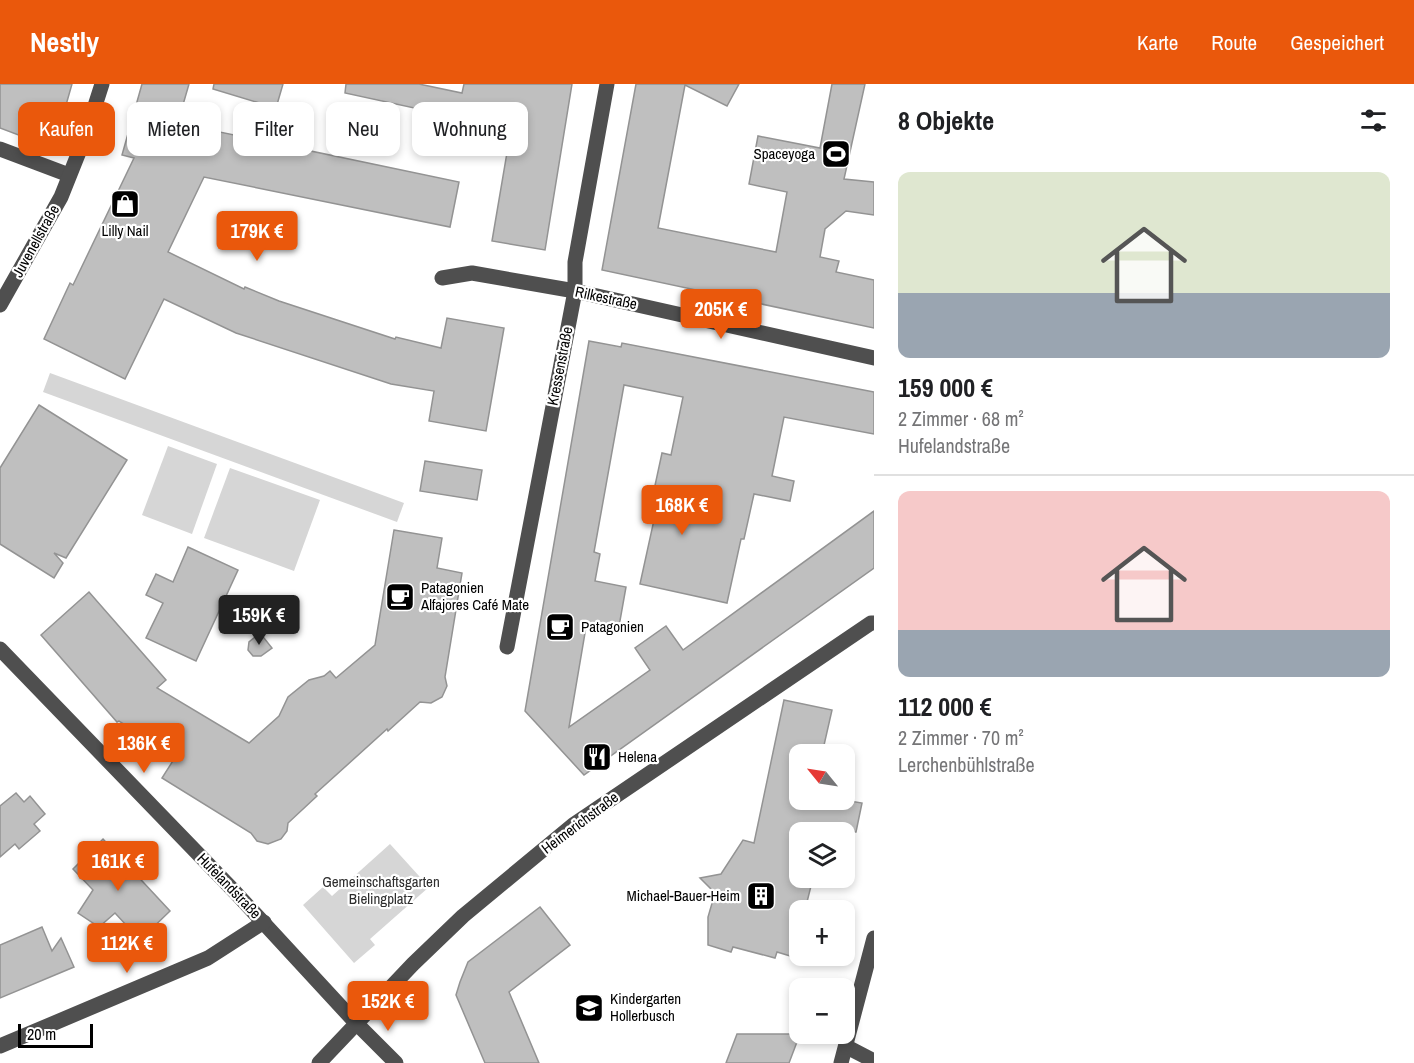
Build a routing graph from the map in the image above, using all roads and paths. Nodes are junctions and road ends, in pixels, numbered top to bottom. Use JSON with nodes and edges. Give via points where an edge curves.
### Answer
{"nodes":[{"id":1,"x":102,"y":84,"type":"edge"},
{"id":2,"x":608,"y":84,"type":"edge"},
{"id":3,"x":0,"y":149,"type":"edge"},
{"id":4,"x":69,"y":175,"type":"junction"},
{"id":5,"x":442,"y":278,"type":"dead end"},
{"id":6,"x":575,"y":291,"type":"junction"},
{"id":7,"x":0,"y":305,"type":"edge"},
{"id":8,"x":874,"y":358,"type":"edge"},
{"id":9,"x":874,"y":623,"type":"edge"},
{"id":10,"x":507,"y":647,"type":"dead end"},
{"id":11,"x":0,"y":649,"type":"edge"},
{"id":12,"x":264,"y":922,"type":"junction"},
{"id":13,"x":874,"y":939,"type":"edge"},
{"id":14,"x":356,"y":1023,"type":"junction"},
{"id":15,"x":0,"y":1046,"type":"edge"},
{"id":16,"x":847,"y":1047,"type":"junction"},
{"id":17,"x":874,"y":1061,"type":"edge"},
{"id":18,"x":319,"y":1063,"type":"edge"},
{"id":19,"x":396,"y":1063,"type":"edge"},
{"id":20,"x":842,"y":1063,"type":"edge"}],
"edges":[{"from":1,"to":4,"type":"street","name":"Juvenellstraße"},
{"from":2,"to":6,"type":"street","name":"Kressenstraße","via":[[575,262]]},
{"from":3,"to":4,"type":"street"},
{"from":4,"to":7,"type":"street","name":"Juvenellstraße"},
{"from":5,"to":6,"type":"street","name":"Rilkestraße","via":[[472,273]]},
{"from":6,"to":8,"type":"street","name":"Rilkestraße"},
{"from":6,"to":10,"type":"street","name":"Kressenstraße"},
{"from":9,"to":14,"type":"street","name":"Heimerichstraße","via":[[573,825],[463,916]]},
{"from":11,"to":12,"type":"street","name":"Hufelandstraße"},
{"from":12,"to":14,"type":"street","name":"Hufelandstraße"},
{"from":12,"to":15,"type":"street","via":[[208,958]]},
{"from":13,"to":16,"type":"street"},
{"from":14,"to":18,"type":"street","name":"Heimerichstraße"},
{"from":14,"to":19,"type":"street","name":"Hufelandstraße"},
{"from":16,"to":17,"type":"street"},
{"from":16,"to":20,"type":"street"}]}
